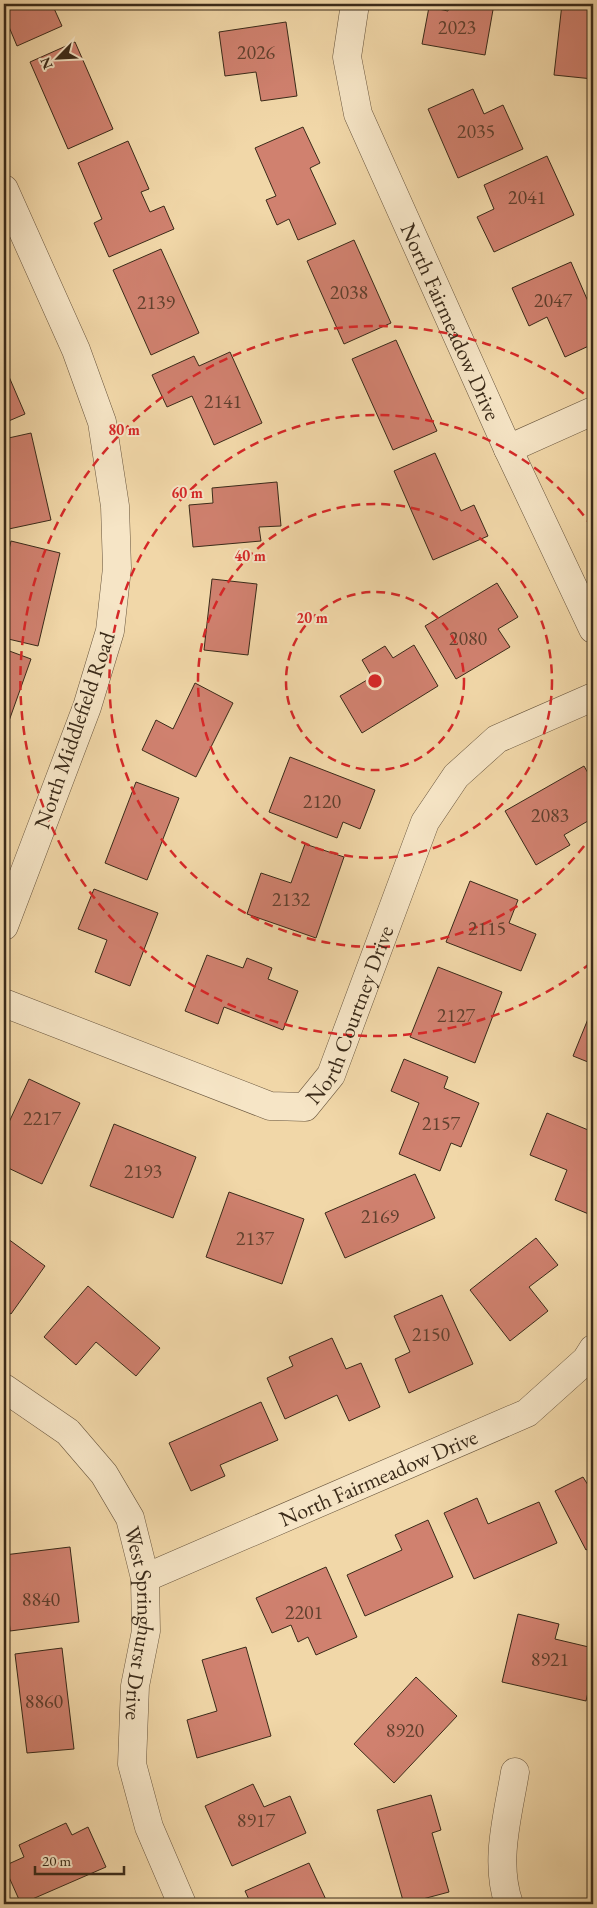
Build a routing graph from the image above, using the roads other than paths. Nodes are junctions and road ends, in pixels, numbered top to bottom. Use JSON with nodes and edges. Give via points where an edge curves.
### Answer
{"nodes":[{"id":1,"x":356,"y":4,"type":"edge"},
{"id":2,"x":4,"y":189,"type":"edge"},
{"id":3,"x":593,"y":411,"type":"edge"},
{"id":4,"x":508,"y":449,"type":"junction"},
{"id":5,"x":593,"y":629,"type":"edge"},
{"id":6,"x":593,"y":697,"type":"edge"},
{"id":7,"x":4,"y":926,"type":"edge"},
{"id":8,"x":4,"y":1003,"type":"edge"},
{"id":9,"x":593,"y":1349,"type":"edge"},
{"id":10,"x":4,"y":1388,"type":"edge"},
{"id":11,"x":145,"y":1578,"type":"junction"},
{"id":12,"x":515,"y":1772,"type":"dead end"},
{"id":13,"x":180,"y":1904,"type":"edge"},
{"id":14,"x":510,"y":1904,"type":"edge"}],
"edges":[{"from":1,"to":4,"type":"street","name":"North Fairmeadow Drive","via":[[347,57],[358,114]]},
{"from":2,"to":7,"type":"street","name":"North Middlefield Road","via":[[76,350],[102,422],[115,506],[117,568],[110,631],[87,707]]},
{"from":3,"to":4,"type":"street"},
{"from":4,"to":5,"type":"street","name":"North Fairmeadow Drive"},
{"from":6,"to":8,"type":"street","name":"North Courtney Drive","via":[[497,739],[456,776],[425,822],[331,1075],[305,1107],[270,1106]]},
{"from":9,"to":11,"type":"street","name":"North Fairmeadow Drive","via":[[586,1360],[527,1413]]},
{"from":10,"to":11,"type":"street","name":"West Springhurst Drive","via":[[68,1432],[104,1474],[130,1518]]},
{"from":11,"to":13,"type":"street","name":"West Springhurst Drive","via":[[146,1632],[134,1686],[132,1764],[149,1827]]},
{"from":12,"to":14,"type":"street","via":[[501,1862]]}]}
